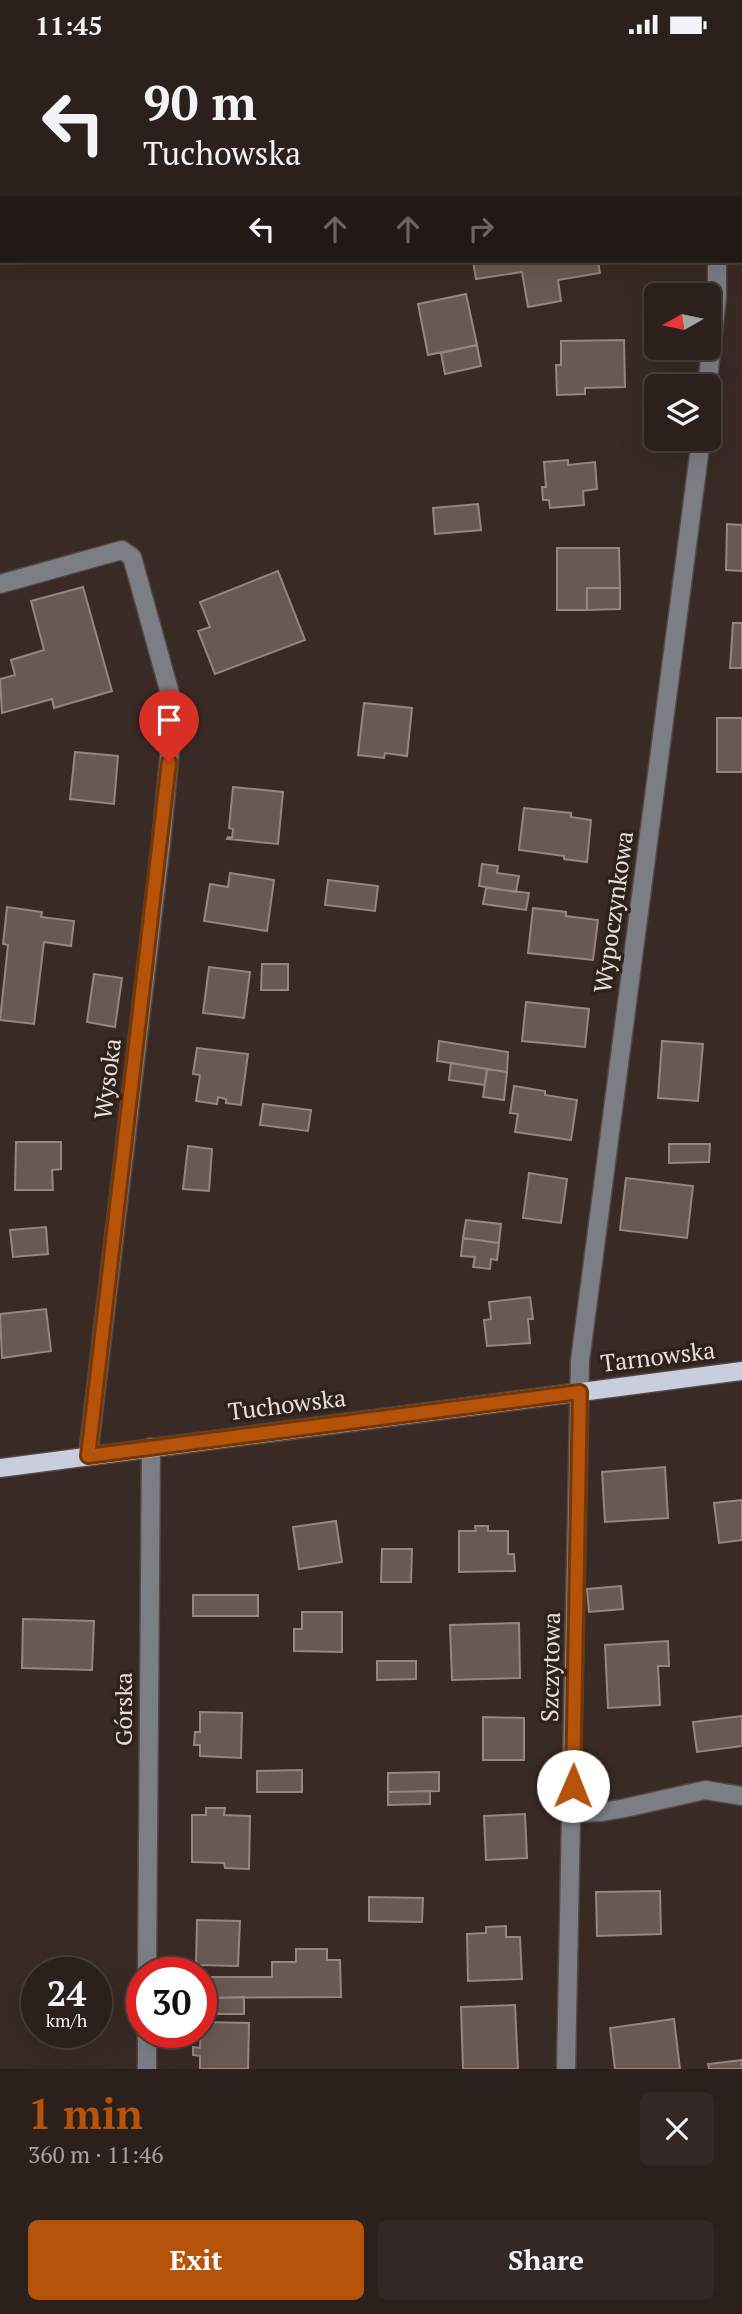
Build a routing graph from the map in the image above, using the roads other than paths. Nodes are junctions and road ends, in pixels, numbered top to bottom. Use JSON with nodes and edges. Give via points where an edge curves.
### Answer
{"nodes":[{"id":1,"x":717,"y":263,"type":"edge"},
{"id":2,"x":708,"y":374,"type":"edge"},
{"id":3,"x":699,"y":451,"type":"edge"},
{"id":4,"x":0,"y":584,"type":"edge"},
{"id":5,"x":742,"y":1371,"type":"edge"},
{"id":6,"x":580,"y":1392,"type":"junction"},
{"id":7,"x":151,"y":1447,"type":"junction"},
{"id":8,"x":88,"y":1456,"type":"junction"},
{"id":9,"x":0,"y":1468,"type":"edge"},
{"id":10,"x":742,"y":1796,"type":"edge"},
{"id":11,"x":572,"y":1813,"type":"junction"},
{"id":12,"x":147,"y":1957,"type":"edge"},
{"id":13,"x":147,"y":2048,"type":"edge"},
{"id":14,"x":147,"y":2069,"type":"edge"},
{"id":15,"x":566,"y":2069,"type":"edge"}],
"edges":[{"from":1,"to":2,"type":"street"},
{"from":3,"to":6,"type":"street","name":"Wypoczynkowa","via":[[585,1315]]},
{"from":4,"to":8,"type":"street","name":"Wysoka","via":[[122,550],[132,557],[174,708]]},
{"from":5,"to":6,"type":"main road","name":"Tarnowska"},
{"from":6,"to":7,"type":"main road","name":"Tuchowska"},
{"from":6,"to":11,"type":"street","name":"Szczytowa"},
{"from":7,"to":8,"type":"main road","name":"Tuchowska"},
{"from":7,"to":12,"type":"street","name":"Górska"},
{"from":8,"to":9,"type":"main road","name":"Tuchowska"},
{"from":10,"to":11,"type":"street","via":[[705,1790],[602,1812]]},
{"from":11,"to":15,"type":"street","name":"Szczytowa"},
{"from":13,"to":14,"type":"street"}]}
